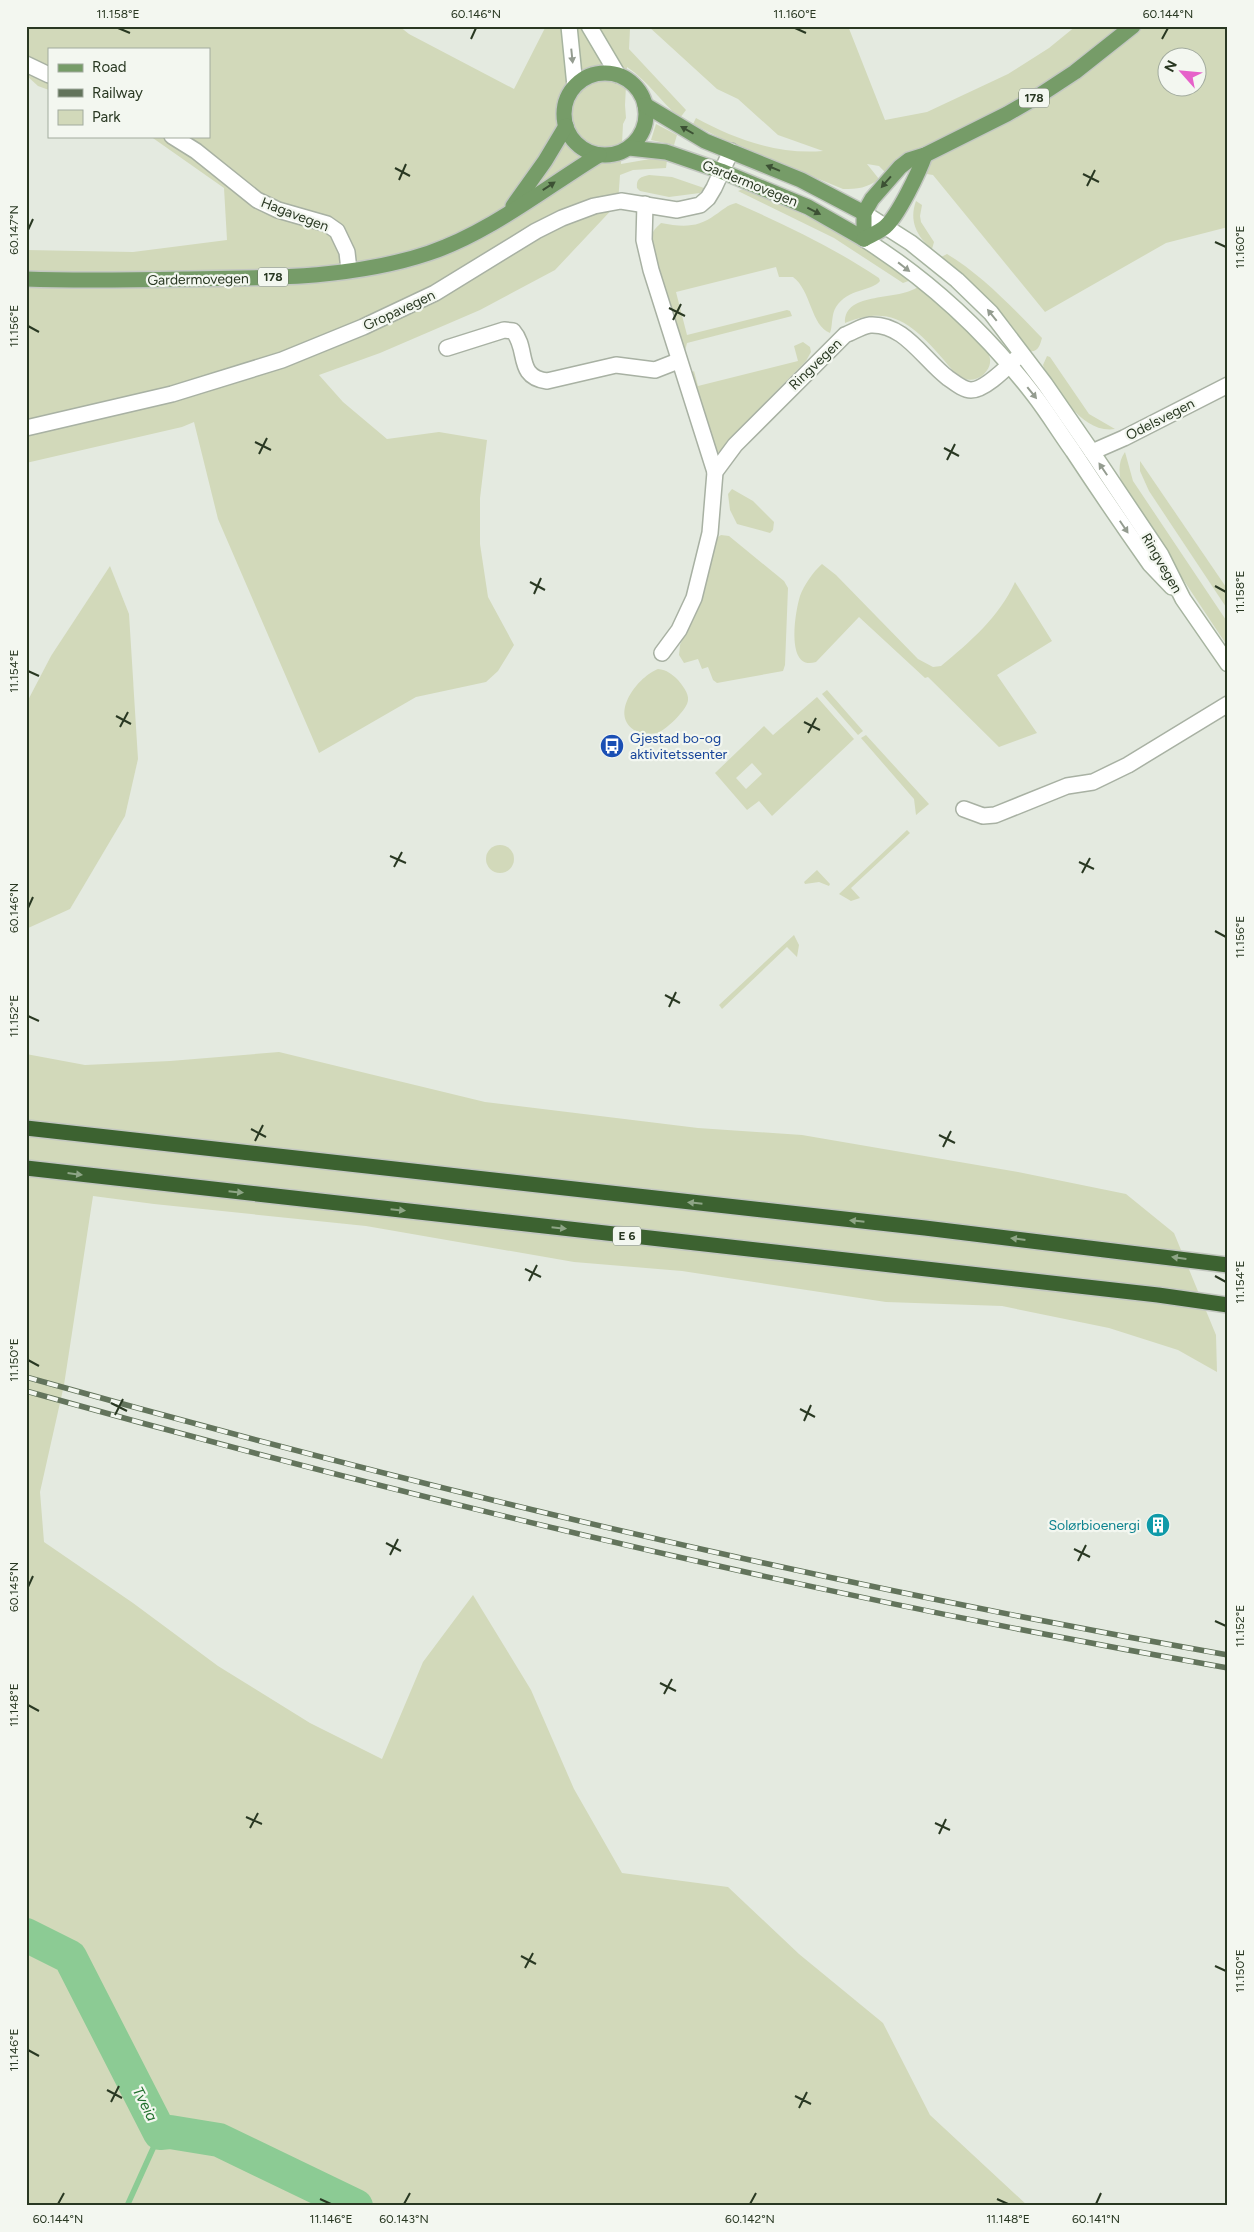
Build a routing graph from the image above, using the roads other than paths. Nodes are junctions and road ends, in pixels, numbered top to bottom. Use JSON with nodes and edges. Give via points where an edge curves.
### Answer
{"nodes":[{"id":1,"x":569,"y":26,"type":"edge"},
{"id":2,"x":589,"y":26,"type":"edge"},
{"id":3,"x":1133,"y":26,"type":"edge"},
{"id":4,"x":26,"y":64,"type":"edge"},
{"id":5,"x":48,"y":75,"type":"edge"},
{"id":6,"x":618,"y":75,"type":"junction"},
{"id":7,"x":575,"y":86,"type":"junction"},
{"id":8,"x":645,"y":105,"type":"junction"},
{"id":9,"x":566,"y":126,"type":"junction"},
{"id":10,"x":175,"y":138,"type":"edge"},
{"id":11,"x":629,"y":148,"type":"junction"},
{"id":12,"x":731,"y":151,"type":"junction"},
{"id":13,"x":599,"y":155,"type":"junction"},
{"id":14,"x":925,"y":155,"type":"junction"},
{"id":15,"x":721,"y":171,"type":"junction"},
{"id":16,"x":645,"y":204,"type":"junction"},
{"id":17,"x":508,"y":212,"type":"junction"},
{"id":18,"x":864,"y":213,"type":"junction"},
{"id":19,"x":886,"y":226,"type":"junction"},
{"id":20,"x":864,"y":239,"type":"junction"},
{"id":21,"x":349,"y":270,"type":"junction"},
{"id":22,"x":26,"y":279,"type":"edge"},
{"id":23,"x":447,"y":348,"type":"dead end"},
{"id":24,"x":1021,"y":354,"type":"junction"},
{"id":25,"x":678,"y":361,"type":"junction"},
{"id":26,"x":1008,"y":366,"type":"junction"},
{"id":27,"x":1228,"y":385,"type":"edge"},
{"id":28,"x":26,"y":428,"type":"edge"},
{"id":29,"x":1092,"y":452,"type":"junction"},
{"id":30,"x":715,"y":472,"type":"junction"},
{"id":31,"x":1183,"y":599,"type":"junction"},
{"id":32,"x":662,"y":653,"type":"dead end"},
{"id":33,"x":1228,"y":664,"type":"edge"},
{"id":34,"x":1228,"y":704,"type":"edge"},
{"id":35,"x":964,"y":809,"type":"dead end"},
{"id":36,"x":26,"y":1128,"type":"edge"},
{"id":37,"x":26,"y":1168,"type":"edge"},
{"id":38,"x":1228,"y":1265,"type":"edge"},
{"id":39,"x":1228,"y":1306,"type":"edge"}],
"edges":[{"from":1,"to":7,"type":"street","one_way":true},
{"from":2,"to":6,"type":"street"},
{"from":3,"to":14,"type":"main road","number":"178","via":[[1040,95]]},
{"from":4,"to":5,"type":"street"},
{"from":6,"to":7,"type":"main road","via":[[595,74]]},
{"from":6,"to":8,"type":"main road","name":"Gardermovegen","via":[[635,86]]},
{"from":7,"to":9,"type":"main road","name":"Gardermovegen","number":"178","via":[[567,98]]},
{"from":8,"to":11,"type":"main road","via":[[643,129]]},
{"from":12,"to":8,"type":"main road","name":"Gardermovegen","one_way":true,"via":[[705,141]]},
{"from":9,"to":13,"type":"main road","via":[[578,145]]},
{"from":9,"to":17,"type":"main road","name":"Gardermovegen","number":"178"},
{"from":10,"to":21,"type":"street","name":"Hagavegen","via":[[257,200],[278,210],[327,224],[337,231],[347,252]]},
{"from":11,"to":13,"type":"main road","name":"Gardermovegen","number":"178"},
{"from":11,"to":15,"type":"main road","name":"Gardermovegen","number":"178","via":[[666,152]]},
{"from":12,"to":15,"type":"street","name":"Gropavegen"},
{"from":18,"to":12,"type":"main road","name":"Gardermovegen","one_way":true,"via":[[800,180]]},
{"from":17,"to":13,"type":"main road","name":"Gardermovegen","number":"178","one_way":true},
{"from":14,"to":18,"type":"main road","number":"178","one_way":true,"via":[[908,160],[900,167]]},
{"from":14,"to":19,"type":"main road","via":[[919,172]]},
{"from":15,"to":16,"type":"street","name":"Gropavegen","via":[[708,198],[700,205],[677,210]]},
{"from":15,"to":20,"type":"main road","name":"Gardermovegen","number":"178","one_way":true,"via":[[808,207]]},
{"from":16,"to":25,"type":"street","via":[[644,240]]},
{"from":16,"to":28,"type":"street","name":"Gropavegen","via":[[621,201],[562,218],[435,293],[282,360],[172,394]]},
{"from":17,"to":21,"type":"main road","name":"Gardermovegen","number":"178","via":[[460,240],[429,253]]},
{"from":18,"to":19,"type":"street","name":"Ringvegen"},
{"from":18,"to":20,"type":"main road"},
{"from":19,"to":20,"type":"main road"},
{"from":24,"to":19,"type":"street","name":"Ringvegen","one_way":true,"via":[[978,299]]},
{"from":20,"to":26,"type":"street","name":"Ringvegen","one_way":true,"via":[[943,297]]},
{"from":21,"to":22,"type":"main road","name":"Gardermovegen","number":"178","via":[[244,278]]},
{"from":23,"to":25,"type":"street","via":[[504,330],[513,331],[519,337],[530,376],[547,381],[616,365],[655,370]]},
{"from":24,"to":26,"type":"street","name":"Ringvegen"},
{"from":24,"to":29,"type":"street","name":"Ringvegen"},
{"from":25,"to":30,"type":"street"},
{"from":26,"to":30,"type":"street","name":"Ringvegen","via":[[984,386],[971,390],[937,370],[900,332],[885,326],[863,327],[845,335],[735,445]]},
{"from":26,"to":31,"type":"street","name":"Ringvegen","one_way":true,"via":[[1034,395],[1150,564]]},
{"from":27,"to":29,"type":"street","name":"Odelsvegen"},
{"from":31,"to":29,"type":"street","name":"Ringvegen","one_way":true,"via":[[1161,556]]},
{"from":30,"to":32,"type":"street","via":[[710,533],[694,598],[679,630]]},
{"from":31,"to":33,"type":"street","name":"Ringvegen"},
{"from":34,"to":35,"type":"street","via":[[1128,765],[1093,782],[1067,786],[995,815],[982,816]]},
{"from":38,"to":36,"type":"highway","one_way":true},
{"from":37,"to":39,"type":"highway","number":"E 6","one_way":true,"via":[[1148,1294]]}]}
